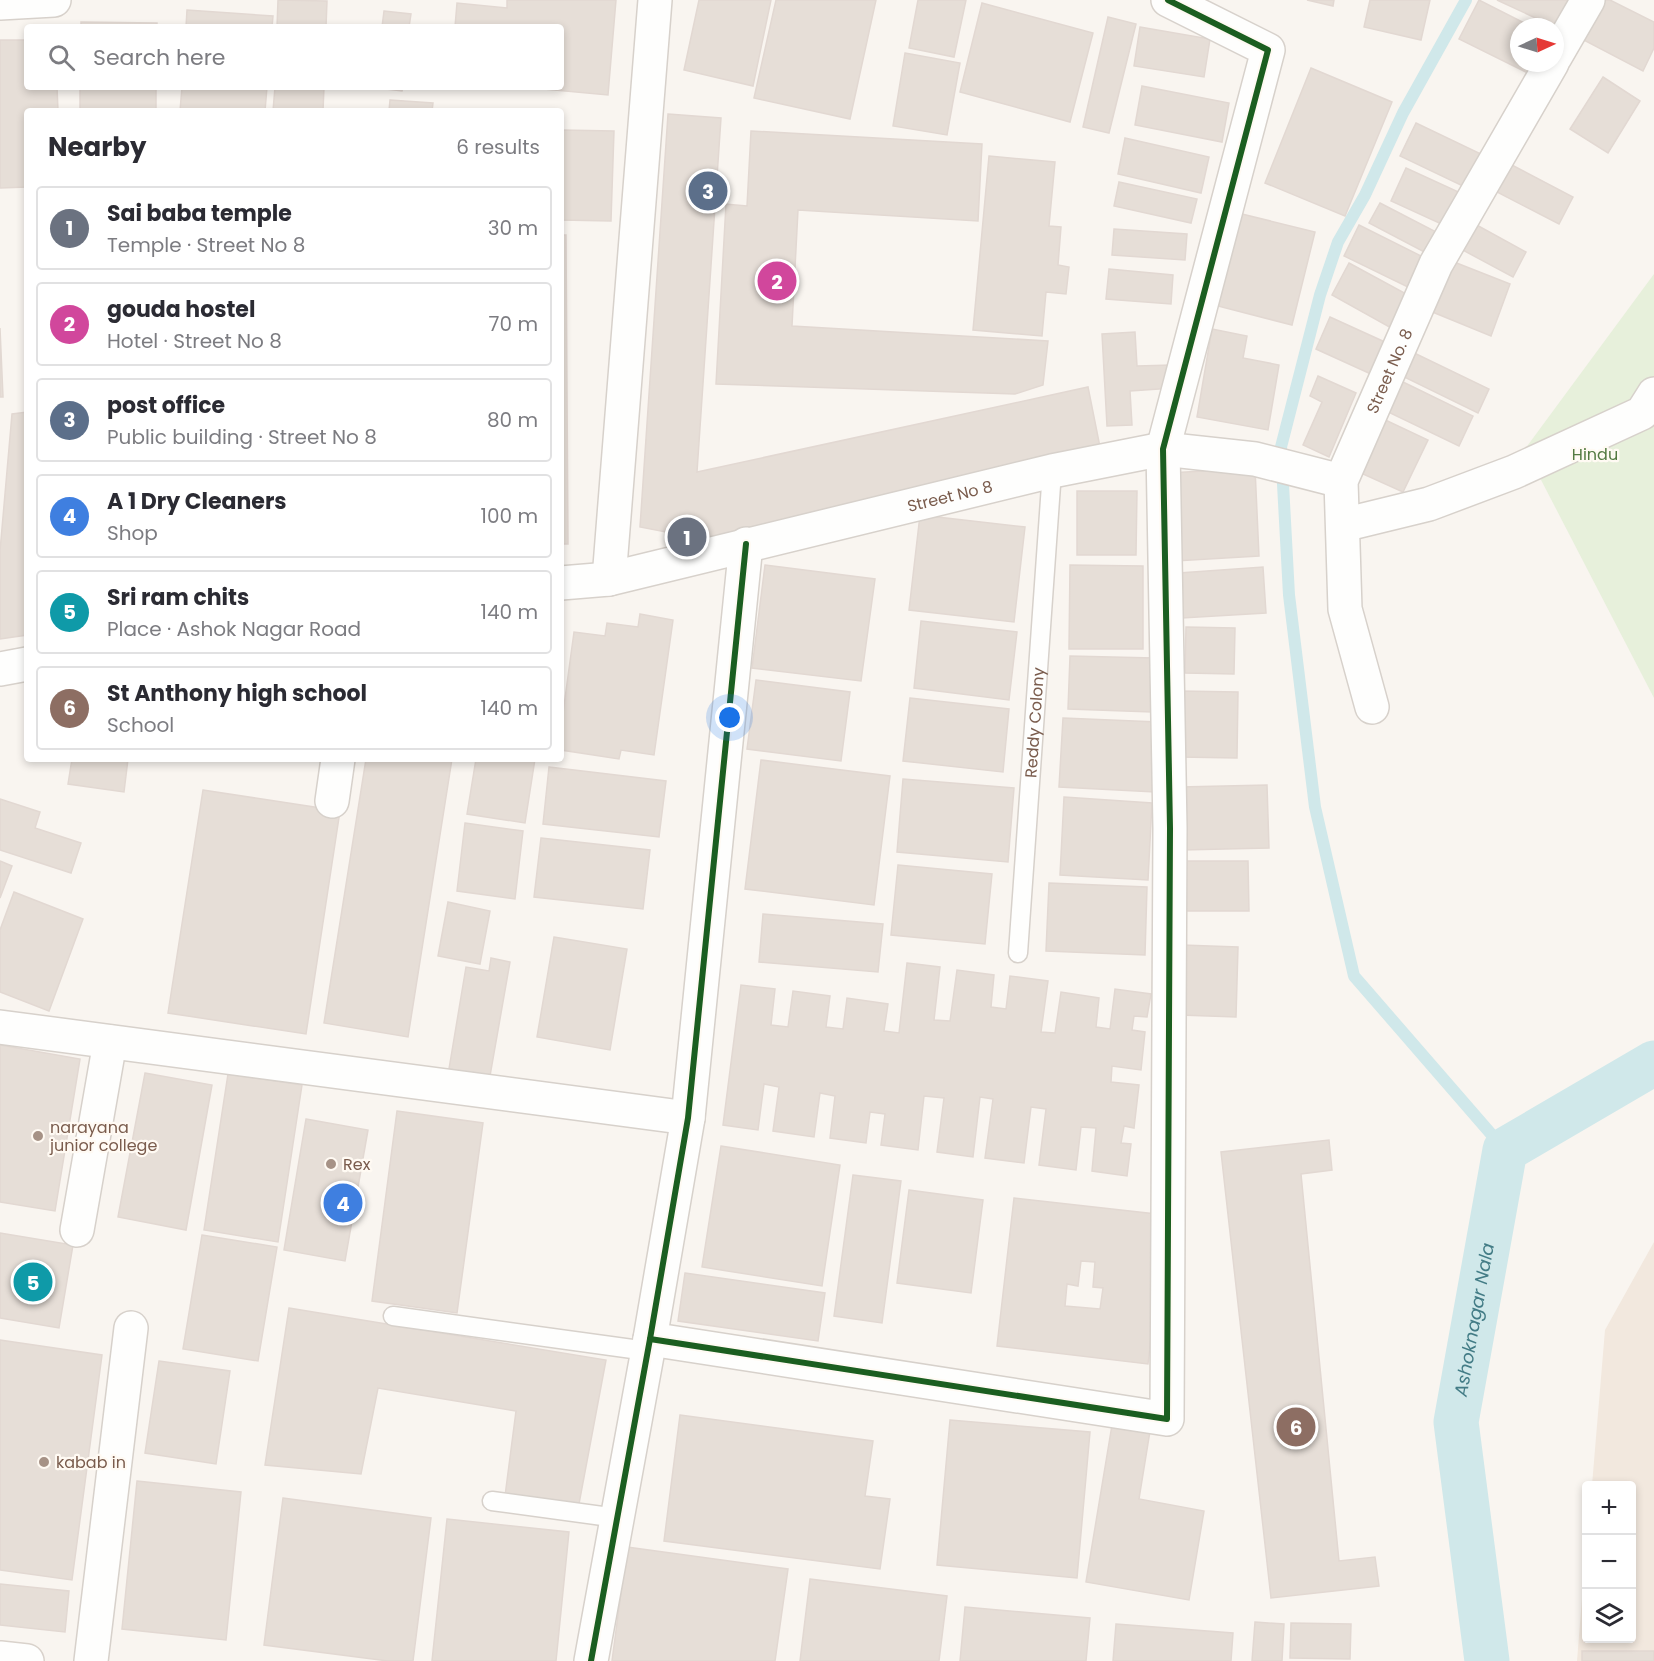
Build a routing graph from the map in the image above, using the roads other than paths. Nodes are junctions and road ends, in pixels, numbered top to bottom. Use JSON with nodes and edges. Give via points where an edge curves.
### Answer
{"nodes":[{"id":1,"x":54,"y":0,"type":"edge"},
{"id":2,"x":655,"y":0,"type":"edge"},
{"id":3,"x":1168,"y":0,"type":"edge"},
{"id":4,"x":1588,"y":0,"type":"edge"},
{"id":5,"x":0,"y":3,"type":"edge"},
{"id":6,"x":1564,"y":41,"type":"edge"},
{"id":7,"x":1547,"y":72,"type":"edge"},
{"id":8,"x":1654,"y":394,"type":"edge"},
{"id":9,"x":1163,"y":449,"type":"junction"},
{"id":10,"x":1051,"y":481,"type":"junction"},
{"id":11,"x":1341,"y":481,"type":"junction"},
{"id":12,"x":1343,"y":525,"type":"junction"},
{"id":13,"x":747,"y":544,"type":"junction"},
{"id":14,"x":609,"y":579,"type":"junction"},
{"id":15,"x":564,"y":583,"type":"edge"},
{"id":16,"x":24,"y":665,"type":"edge"},
{"id":17,"x":0,"y":669,"type":"edge"},
{"id":18,"x":1372,"y":707,"type":"dead end"},
{"id":19,"x":338,"y":762,"type":"edge"},
{"id":20,"x":332,"y":801,"type":"dead end"},
{"id":21,"x":1018,"y":952,"type":"dead end"},
{"id":22,"x":0,"y":1027,"type":"edge"},
{"id":23,"x":110,"y":1042,"type":"junction"},
{"id":24,"x":688,"y":1118,"type":"junction"},
{"id":25,"x":77,"y":1230,"type":"dead end"},
{"id":26,"x":393,"y":1316,"type":"dead end"},
{"id":27,"x":131,"y":1328,"type":"dead end"},
{"id":28,"x":649,"y":1345,"type":"junction"},
{"id":29,"x":492,"y":1501,"type":"dead end"},
{"id":30,"x":617,"y":1518,"type":"junction"},
{"id":31,"x":0,"y":1658,"type":"edge"},
{"id":32,"x":27,"y":1661,"type":"edge"},
{"id":33,"x":91,"y":1661,"type":"edge"},
{"id":34,"x":591,"y":1661,"type":"edge"}],
"edges":[{"from":1,"to":5,"type":"street"},
{"from":2,"to":14,"type":"street"},
{"from":3,"to":9,"type":"street","via":[[1268,50]]},
{"from":4,"to":6,"type":"street"},
{"from":7,"to":11,"type":"street","name":"Street No. 8","via":[[1436,264]]},
{"from":8,"to":12,"type":"street","via":[[1642,413],[1514,472],[1429,504]]},
{"from":9,"to":10,"type":"street","name":"Street No 8"},
{"from":9,"to":11,"type":"street","name":"Street No 8","via":[[1255,459]]},
{"from":9,"to":28,"type":"street","via":[[1170,828],[1167,1419]]},
{"from":10,"to":13,"type":"street","name":"Street No 8"},
{"from":10,"to":21,"type":"lane","name":"Reddy Colony"},
{"from":11,"to":12,"type":"street","name":"Street No. 8"},
{"from":12,"to":18,"type":"street","name":"Street No. 8","via":[[1345,609]]},
{"from":13,"to":14,"type":"street","name":"Street No 8"},
{"from":13,"to":24,"type":"street"},
{"from":14,"to":15,"type":"street","name":"Street No 8"},
{"from":16,"to":17,"type":"street"},
{"from":19,"to":20,"type":"street"},
{"from":22,"to":23,"type":"street"},
{"from":23,"to":24,"type":"street"},
{"from":23,"to":25,"type":"street"},
{"from":24,"to":28,"type":"street"},
{"from":26,"to":28,"type":"lane"},
{"from":27,"to":33,"type":"street"},
{"from":28,"to":30,"type":"street"},
{"from":29,"to":30,"type":"lane"},
{"from":30,"to":34,"type":"street"},
{"from":31,"to":32,"type":"street"}]}
